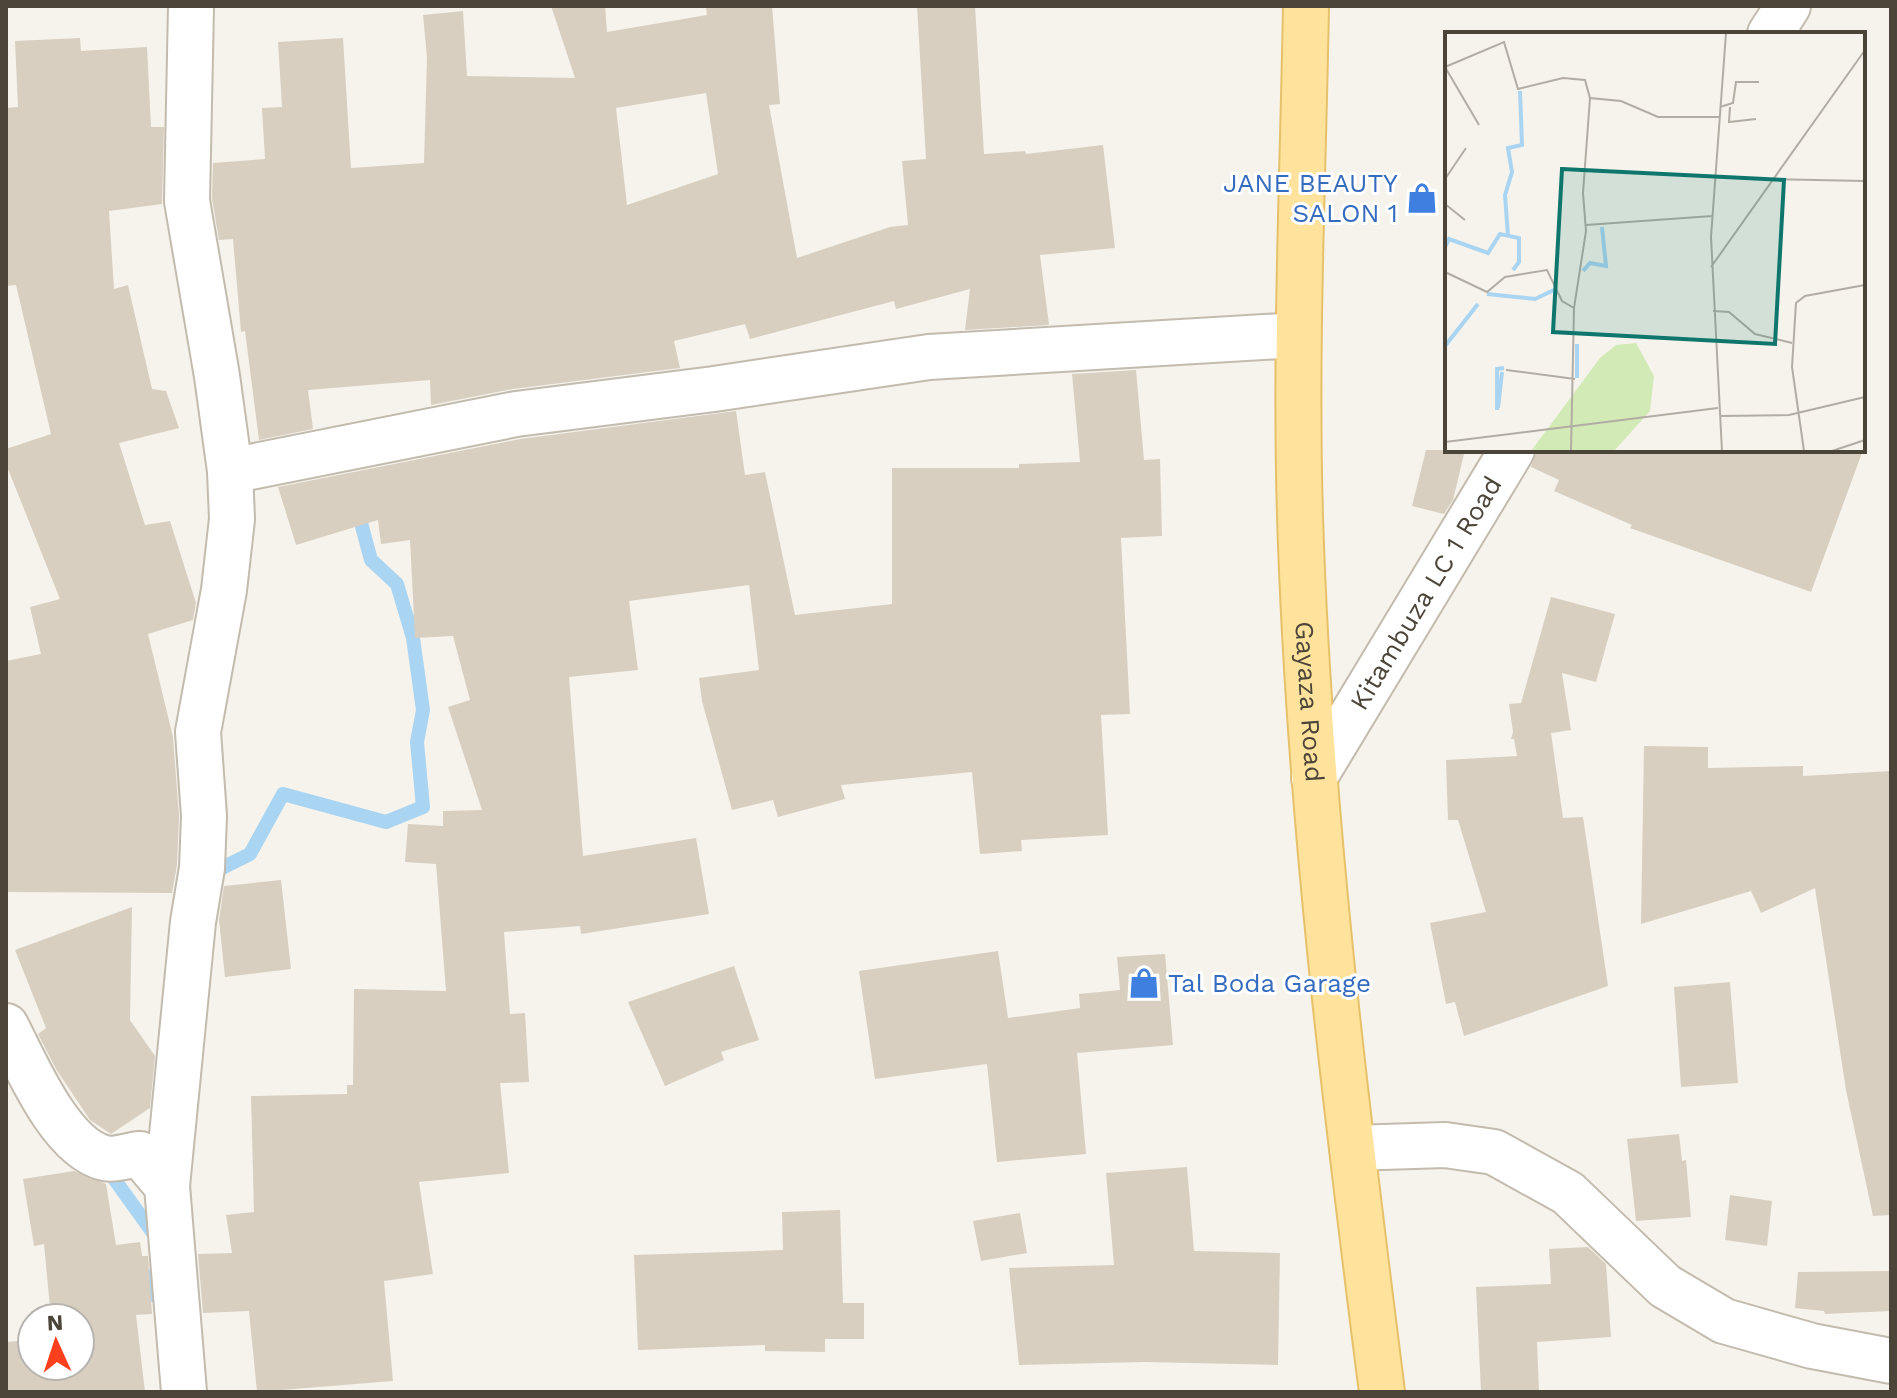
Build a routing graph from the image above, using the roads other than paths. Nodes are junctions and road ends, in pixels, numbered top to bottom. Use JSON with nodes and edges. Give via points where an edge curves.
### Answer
{"nodes":[{"id":1,"x":191,"y":6,"type":"edge"},
{"id":2,"x":1306,"y":6,"type":"edge"},
{"id":3,"x":1788,"y":6,"type":"edge"},
{"id":4,"x":1771,"y":32,"type":"edge"},
{"id":5,"x":1298,"y":335,"type":"junction"},
{"id":6,"x":1511,"y":452,"type":"edge"},
{"id":7,"x":230,"y":471,"type":"junction"},
{"id":8,"x":1314,"y":778,"type":"junction"},
{"id":9,"x":6,"y":1026,"type":"edge"},
{"id":10,"x":1352,"y":1148,"type":"junction"},
{"id":11,"x":167,"y":1186,"type":"junction"},
{"id":12,"x":1891,"y":1361,"type":"edge"},
{"id":13,"x":184,"y":1392,"type":"edge"},
{"id":14,"x":1382,"y":1392,"type":"edge"}],
"edges":[{"from":1,"to":7,"type":"street","via":[[187,201]]},
{"from":2,"to":5,"type":"main road","name":"Gayaza Road"},
{"from":3,"to":4,"type":"street"},
{"from":5,"to":7,"type":"street","via":[[929,357],[516,414]]},
{"from":5,"to":8,"type":"main road","name":"Gayaza Road","via":[[1300,516]]},
{"from":6,"to":8,"type":"street","name":"Kitambuza LC 1 Road"},
{"from":7,"to":11,"type":"street","via":[[230,552],[198,732],[202,868]]},
{"from":8,"to":10,"type":"main road","name":"Gayaza Road"},
{"from":9,"to":11,"type":"street","via":[[47,1105],[75,1141],[105,1159],[140,1154]]},
{"from":10,"to":12,"type":"street","via":[[1445,1145],[1494,1152],[1568,1193],[1665,1286],[1724,1321]]},
{"from":10,"to":14,"type":"main road","name":"Gayaza Road"},
{"from":11,"to":13,"type":"street"}]}
